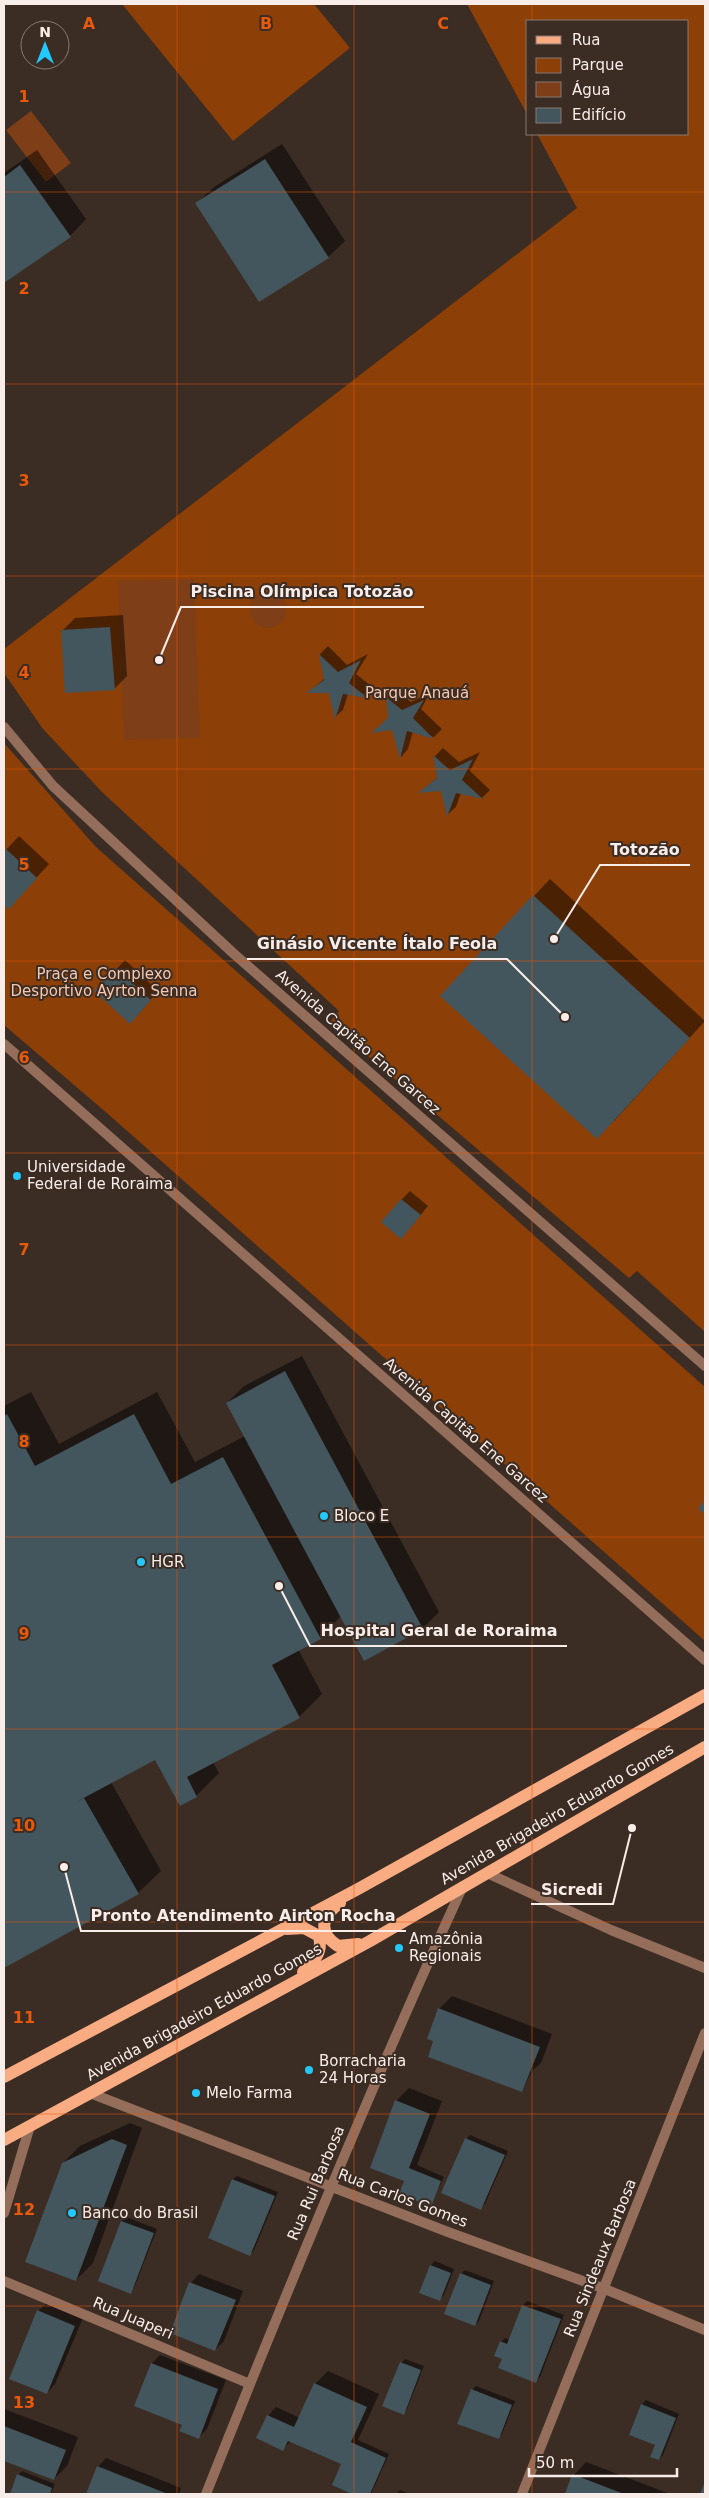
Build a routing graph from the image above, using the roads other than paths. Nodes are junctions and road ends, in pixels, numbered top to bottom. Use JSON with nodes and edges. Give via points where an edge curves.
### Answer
{"nodes":[{"id":1,"x":4,"y":728,"type":"edge"},
{"id":2,"x":4,"y":1044,"type":"edge"},
{"id":3,"x":705,"y":1366,"type":"edge"},
{"id":4,"x":705,"y":1660,"type":"edge"},
{"id":5,"x":705,"y":1695,"type":"edge"},
{"id":6,"x":705,"y":1747,"type":"edge"},
{"id":7,"x":487,"y":1872,"type":"junction"},
{"id":8,"x":463,"y":1886,"type":"junction"},
{"id":9,"x":358,"y":1889,"type":"junction"},
{"id":10,"x":270,"y":1934,"type":"junction"},
{"id":11,"x":370,"y":1941,"type":"junction"},
{"id":12,"x":705,"y":1968,"type":"edge"},
{"id":13,"x":296,"y":1979,"type":"junction"},
{"id":14,"x":705,"y":2033,"type":"edge"},
{"id":15,"x":4,"y":2077,"type":"edge"},
{"id":16,"x":90,"y":2093,"type":"junction"},
{"id":17,"x":30,"y":2126,"type":"junction"},
{"id":18,"x":4,"y":2140,"type":"edge"},
{"id":19,"x":330,"y":2185,"type":"junction"},
{"id":20,"x":4,"y":2213,"type":"edge"},
{"id":21,"x":4,"y":2281,"type":"edge"},
{"id":22,"x":605,"y":2290,"type":"junction"},
{"id":23,"x":705,"y":2330,"type":"edge"},
{"id":24,"x":250,"y":2384,"type":"junction"},
{"id":25,"x":206,"y":2494,"type":"edge"},
{"id":26,"x":522,"y":2494,"type":"edge"}],
"edges":[{"from":1,"to":3,"type":"street","name":"Avenida Capitão Ene Garcez","via":[[54,786],[233,952]]},
{"from":2,"to":4,"type":"street","name":"Avenida Capitão Ene Garcez"},
{"from":5,"to":9,"type":"main road","name":"Avenida Brigadeiro Eduardo Gomes"},
{"from":6,"to":7,"type":"main road","name":"Avenida Brigadeiro Eduardo Gomes"},
{"from":7,"to":8,"type":"main road","name":"Avenida Brigadeiro Eduardo Gomes"},
{"from":7,"to":12,"type":"street","via":[[611,1930]]},
{"from":8,"to":11,"type":"main road","name":"Avenida Brigadeiro Eduardo Gomes"},
{"from":8,"to":19,"type":"street","name":"Rua Rui Barbosa"},
{"from":9,"to":10,"type":"main road","name":"Avenida Brigadeiro Eduardo Gomes"},
{"from":9,"to":11,"type":"main road","via":[[326,1917],[325,1933],[338,1946]]},
{"from":10,"to":13,"type":"main road","via":[[304,1928],[319,1936],[318,1955]]},
{"from":10,"to":15,"type":"main road","name":"Avenida Brigadeiro Eduardo Gomes"},
{"from":11,"to":13,"type":"main road","name":"Avenida Brigadeiro Eduardo Gomes"},
{"from":13,"to":16,"type":"main road","name":"Avenida Brigadeiro Eduardo Gomes"},
{"from":14,"to":22,"type":"street","name":"Rua Sindeaux Barbosa"},
{"from":16,"to":17,"type":"main road","name":"Avenida Brigadeiro Eduardo Gomes"},
{"from":16,"to":19,"type":"street","name":"Rua Carlos Gomes"},
{"from":17,"to":18,"type":"main road","name":"Avenida Brigadeiro Eduardo Gomes"},
{"from":17,"to":20,"type":"street"},
{"from":19,"to":22,"type":"street","name":"Rua Carlos Gomes"},
{"from":19,"to":24,"type":"street","name":"Rua Rui Barbosa"},
{"from":21,"to":24,"type":"street","name":"Rua Juaperi"},
{"from":22,"to":23,"type":"street","name":"Rua Carlos Gomes"},
{"from":22,"to":26,"type":"street","name":"Rua Sindeaux Barbosa"},
{"from":24,"to":25,"type":"street","name":"Rua Rui Barbosa"}]}
